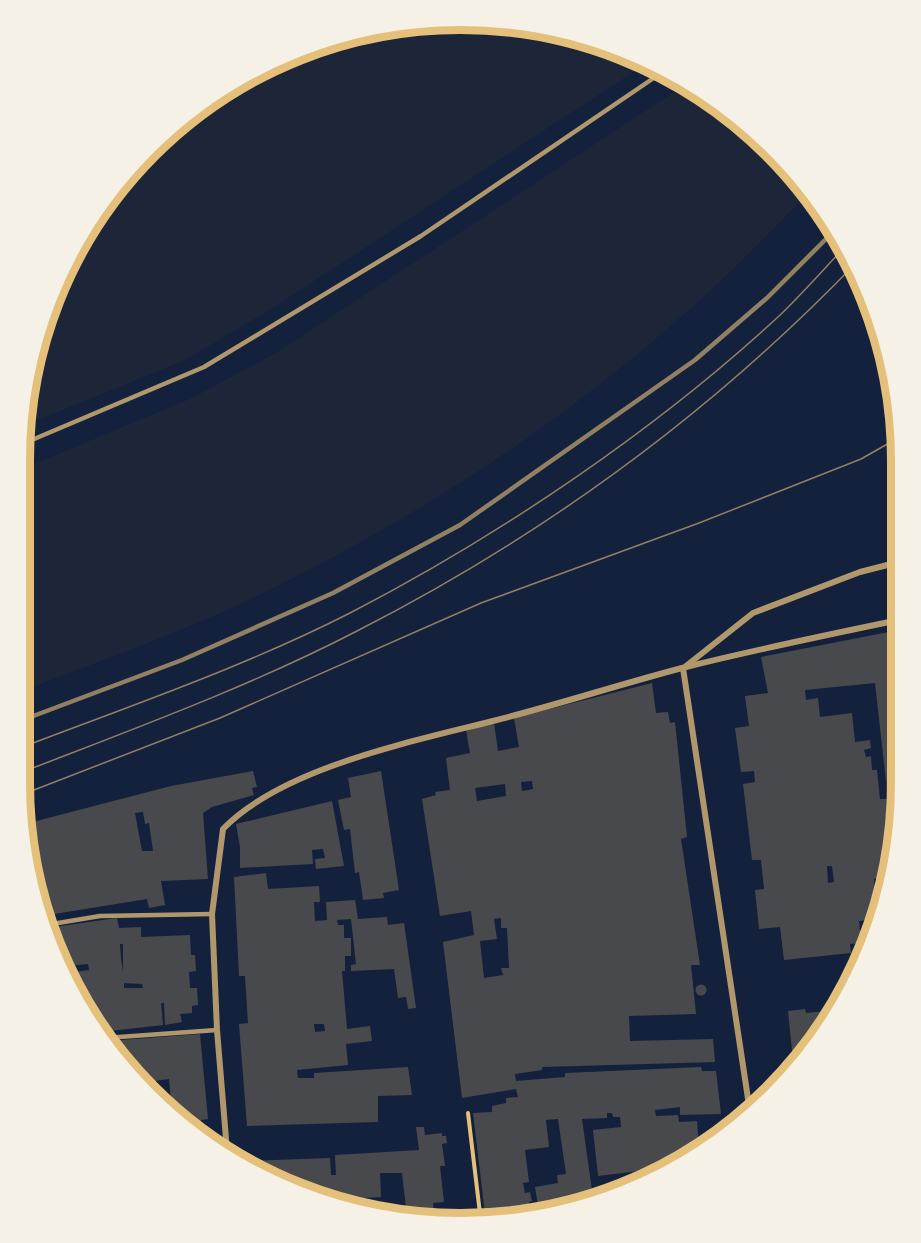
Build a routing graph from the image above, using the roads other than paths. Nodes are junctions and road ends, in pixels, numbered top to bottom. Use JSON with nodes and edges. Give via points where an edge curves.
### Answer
{"nodes":[{"id":1,"x":656,"y":77,"type":"edge"},
{"id":2,"x":31,"y":440,"type":"edge"},
{"id":3,"x":891,"y":564,"type":"edge"},
{"id":4,"x":891,"y":622,"type":"edge"},
{"id":5,"x":683,"y":668,"type":"junction"},
{"id":6,"x":212,"y":914,"type":"junction"},
{"id":7,"x":54,"y":924,"type":"edge"},
{"id":8,"x":217,"y":1030,"type":"junction"},
{"id":9,"x":114,"y":1037,"type":"edge"},
{"id":10,"x":748,"y":1102,"type":"edge"},
{"id":11,"x":226,"y":1143,"type":"edge"}],
"edges":[{"from":1,"to":2,"type":"lane","via":[[421,236],[224,356]]},
{"from":3,"to":5,"type":"street","via":[[753,613]]},
{"from":4,"to":5,"type":"street"},
{"from":5,"to":6,"type":"street","via":[[400,744],[295,781],[264,798],[223,829]]},
{"from":5,"to":10,"type":"street"},
{"from":6,"to":7,"type":"lane","via":[[100,916]]},
{"from":6,"to":8,"type":"street"},
{"from":8,"to":9,"type":"lane"},
{"from":8,"to":11,"type":"street"}]}
